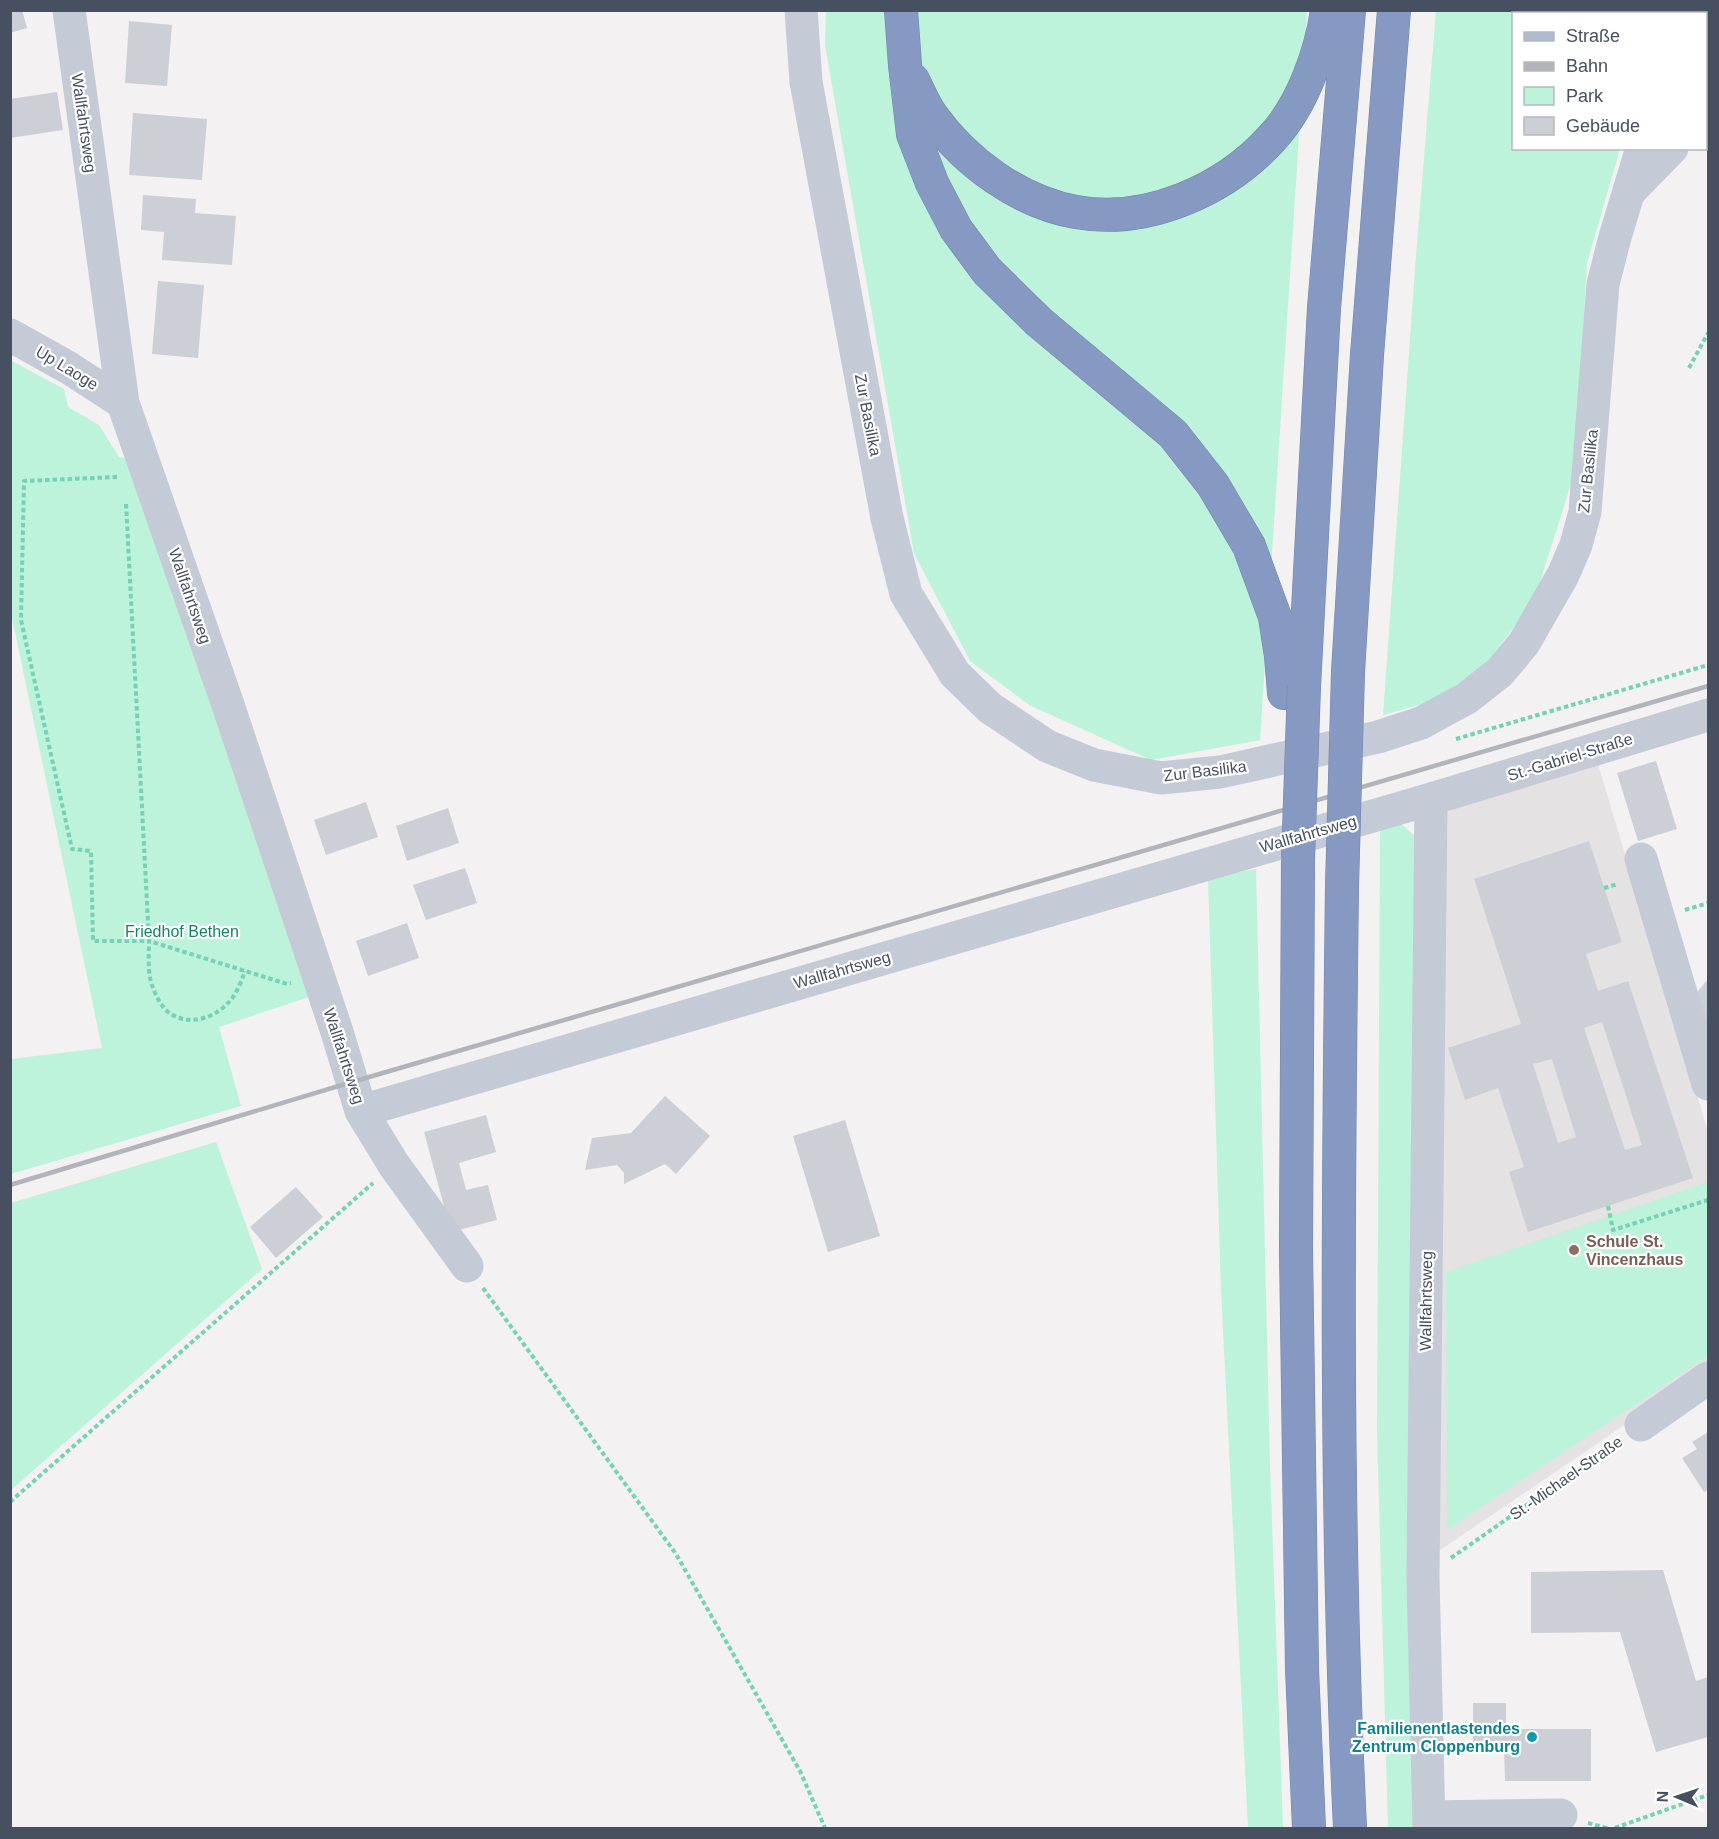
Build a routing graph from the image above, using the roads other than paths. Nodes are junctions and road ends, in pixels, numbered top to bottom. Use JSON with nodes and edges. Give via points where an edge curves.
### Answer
{"nodes":[{"id":1,"x":69,"y":10,"type":"edge"},
{"id":2,"x":801,"y":10,"type":"edge"},
{"id":3,"x":901,"y":10,"type":"edge"},
{"id":4,"x":1328,"y":10,"type":"edge"},
{"id":5,"x":1349,"y":10,"type":"edge"},
{"id":6,"x":1394,"y":10,"type":"edge"},
{"id":7,"x":905,"y":65,"type":"junction"},
{"id":8,"x":1641,"y":150,"type":"edge"},
{"id":9,"x":1670,"y":150,"type":"edge"},
{"id":10,"x":1630,"y":192,"type":"junction"},
{"id":11,"x":10,"y":335,"type":"edge"},
{"id":12,"x":123,"y":403,"type":"junction"},
{"id":13,"x":1294,"y":690,"type":"junction"},
{"id":14,"x":1708,"y":715,"type":"edge"},
{"id":15,"x":1431,"y":799,"type":"junction"},
{"id":16,"x":1641,"y":859,"type":"dead end"},
{"id":17,"x":1708,"y":1084,"type":"edge"},
{"id":18,"x":361,"y":1111,"type":"junction"},
{"id":19,"x":467,"y":1266,"type":"road end"},
{"id":20,"x":1708,"y":1378,"type":"edge"},
{"id":21,"x":1641,"y":1425,"type":"road end"},
{"id":22,"x":1560,"y":1815,"type":"dead end"},
{"id":23,"x":1429,"y":1823,"type":"edge"},
{"id":24,"x":1309,"y":1828,"type":"edge"},
{"id":25,"x":1350,"y":1828,"type":"edge"}],
"edges":[{"from":1,"to":12,"type":"street","name":"Wallfahrtsweg"},
{"from":2,"to":10,"type":"street","name":"Zur Basilika","via":[[806,82],[887,518],[906,594],[955,674],[990,708],[1047,746],[1095,765],[1161,778],[1220,772],[1378,737],[1421,723],[1467,698],[1500,672],[1545,609],[1576,545],[1585,512],[1603,284]]},
{"from":3,"to":7,"type":"highway"},
{"from":4,"to":7,"type":"highway","via":[[1312,71],[1274,137],[1227,177],[1171,204],[1132,212],[1077,213],[1038,202],[1001,182],[948,136],[931,114]]},
{"from":5,"to":13,"type":"highway"},
{"from":6,"to":25,"type":"highway","bridge":true,"via":[[1348,672],[1342,886],[1337,1248],[1343,1674]]},
{"from":7,"to":13,"type":"highway","via":[[913,134],[956,229],[987,271],[1039,322],[1173,434],[1214,485],[1249,546],[1275,617],[1281,656]]},
{"from":8,"to":10,"type":"street","name":"Zur Basilika"},
{"from":9,"to":10,"type":"street","name":"Zur Basilika"},
{"from":11,"to":12,"type":"street","name":"Up Laoge"},
{"from":12,"to":18,"type":"street","name":"Wallfahrtsweg"},
{"from":13,"to":24,"type":"highway","bridge":true,"via":[[1298,859],[1297,1367]]},
{"from":14,"to":15,"type":"street","name":"St.-Gabriel-Straße"},
{"from":15,"to":18,"type":"street","name":"Wallfahrtsweg"},
{"from":15,"to":23,"type":"street","name":"Wallfahrtsweg","via":[[1424,1577]]},
{"from":16,"to":17,"type":"street"},
{"from":18,"to":19,"type":"street","via":[[394,1165]]},
{"from":20,"to":21,"type":"street"},
{"from":22,"to":23,"type":"street"}]}
